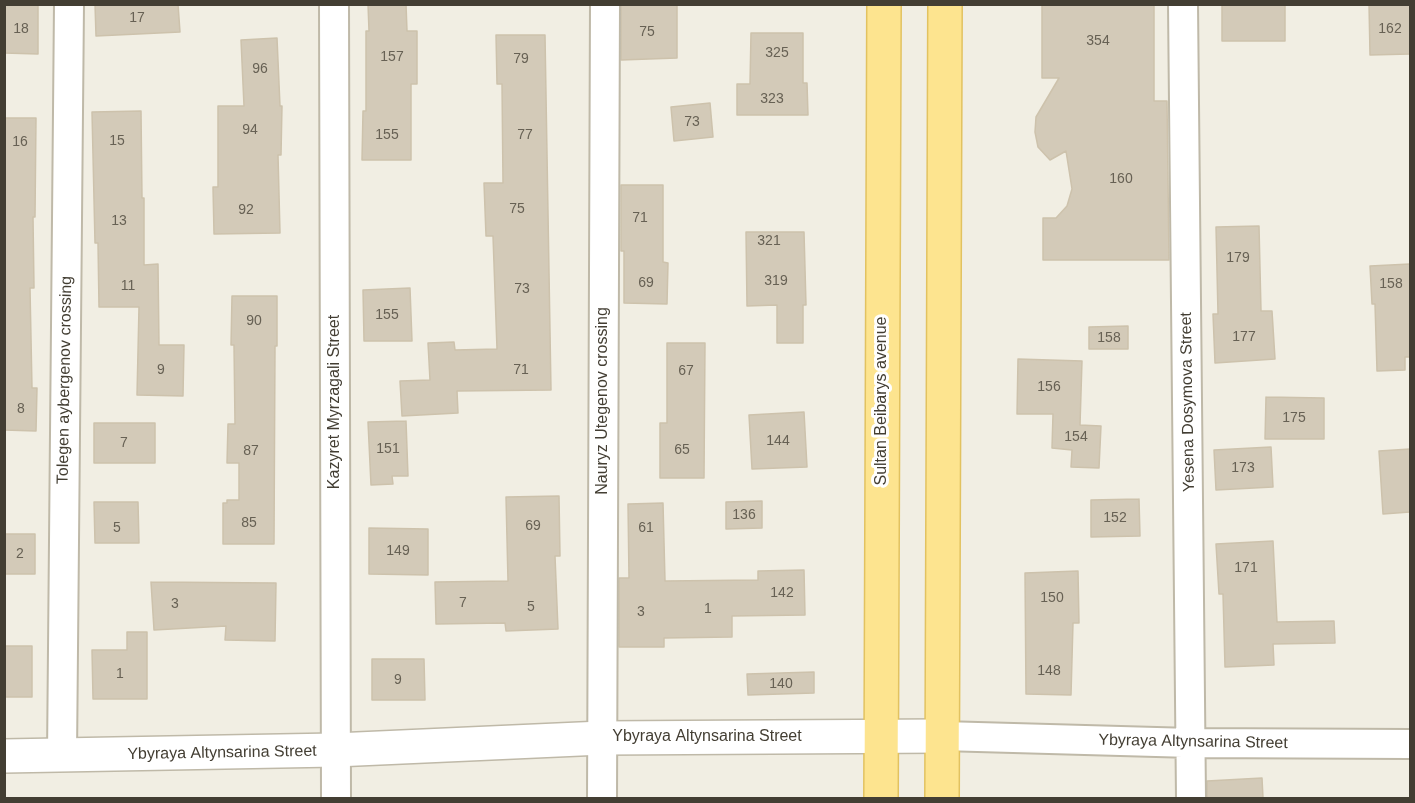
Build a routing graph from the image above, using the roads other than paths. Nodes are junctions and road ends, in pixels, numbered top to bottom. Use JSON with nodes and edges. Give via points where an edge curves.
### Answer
{"nodes":[{"id":1,"x":69,"y":4,"type":"edge"},
{"id":2,"x":334,"y":4,"type":"edge"},
{"id":3,"x":605,"y":4,"type":"edge"},
{"id":4,"x":884,"y":4,"type":"edge"},
{"id":5,"x":945,"y":4,"type":"edge"},
{"id":6,"x":1183,"y":4,"type":"edge"},
{"id":7,"x":881,"y":736,"type":"junction"},
{"id":8,"x":942,"y":736,"type":"junction"},
{"id":9,"x":602,"y":738,"type":"junction"},
{"id":10,"x":1192,"y":743,"type":"junction"},
{"id":11,"x":1410,"y":744,"type":"edge"},
{"id":12,"x":335,"y":750,"type":"junction"},
{"id":13,"x":4,"y":756,"type":"edge"},
{"id":14,"x":62,"y":756,"type":"junction"},
{"id":15,"x":336,"y":798,"type":"edge"},
{"id":16,"x":602,"y":798,"type":"edge"},
{"id":17,"x":880,"y":798,"type":"edge"},
{"id":18,"x":942,"y":798,"type":"edge"},
{"id":19,"x":1191,"y":798,"type":"edge"}],
"edges":[{"from":1,"to":14,"type":"street","name":"Tolegen aybergenov crossing"},
{"from":2,"to":12,"type":"street","name":"Kazyret Myrzagali Street"},
{"from":3,"to":9,"type":"street","name":"Nauryz Utegenov crossing"},
{"from":4,"to":7,"type":"main road","name":"Sultan Beibarys avenue"},
{"from":5,"to":8,"type":"main road"},
{"from":6,"to":10,"type":"street","name":"Yesena Dosymova Street"},
{"from":7,"to":8,"type":"street","name":"Ybyraya Altynsarina Street"},
{"from":7,"to":9,"type":"street","name":"Ybyraya Altynsarina Street"},
{"from":7,"to":17,"type":"main road","name":"Sultan Beibarys avenue"},
{"from":8,"to":10,"type":"street","name":"Ybyraya Altynsarina Street"},
{"from":8,"to":18,"type":"main road"},
{"from":9,"to":12,"type":"street","name":"Ybyraya Altynsarina Street"},
{"from":9,"to":16,"type":"street","name":"Nauryz Utegenov crossing"},
{"from":10,"to":11,"type":"street","name":"Ybyraya Altynsarina Street"},
{"from":10,"to":19,"type":"street","name":"Yesena Dosymova Street"},
{"from":12,"to":14,"type":"street","name":"Ybyraya Altynsarina Street"},
{"from":12,"to":15,"type":"street","name":"Kazyret Myrzagali Street"},
{"from":13,"to":14,"type":"street","name":"Ybyraya Altynsarina Street"}]}
